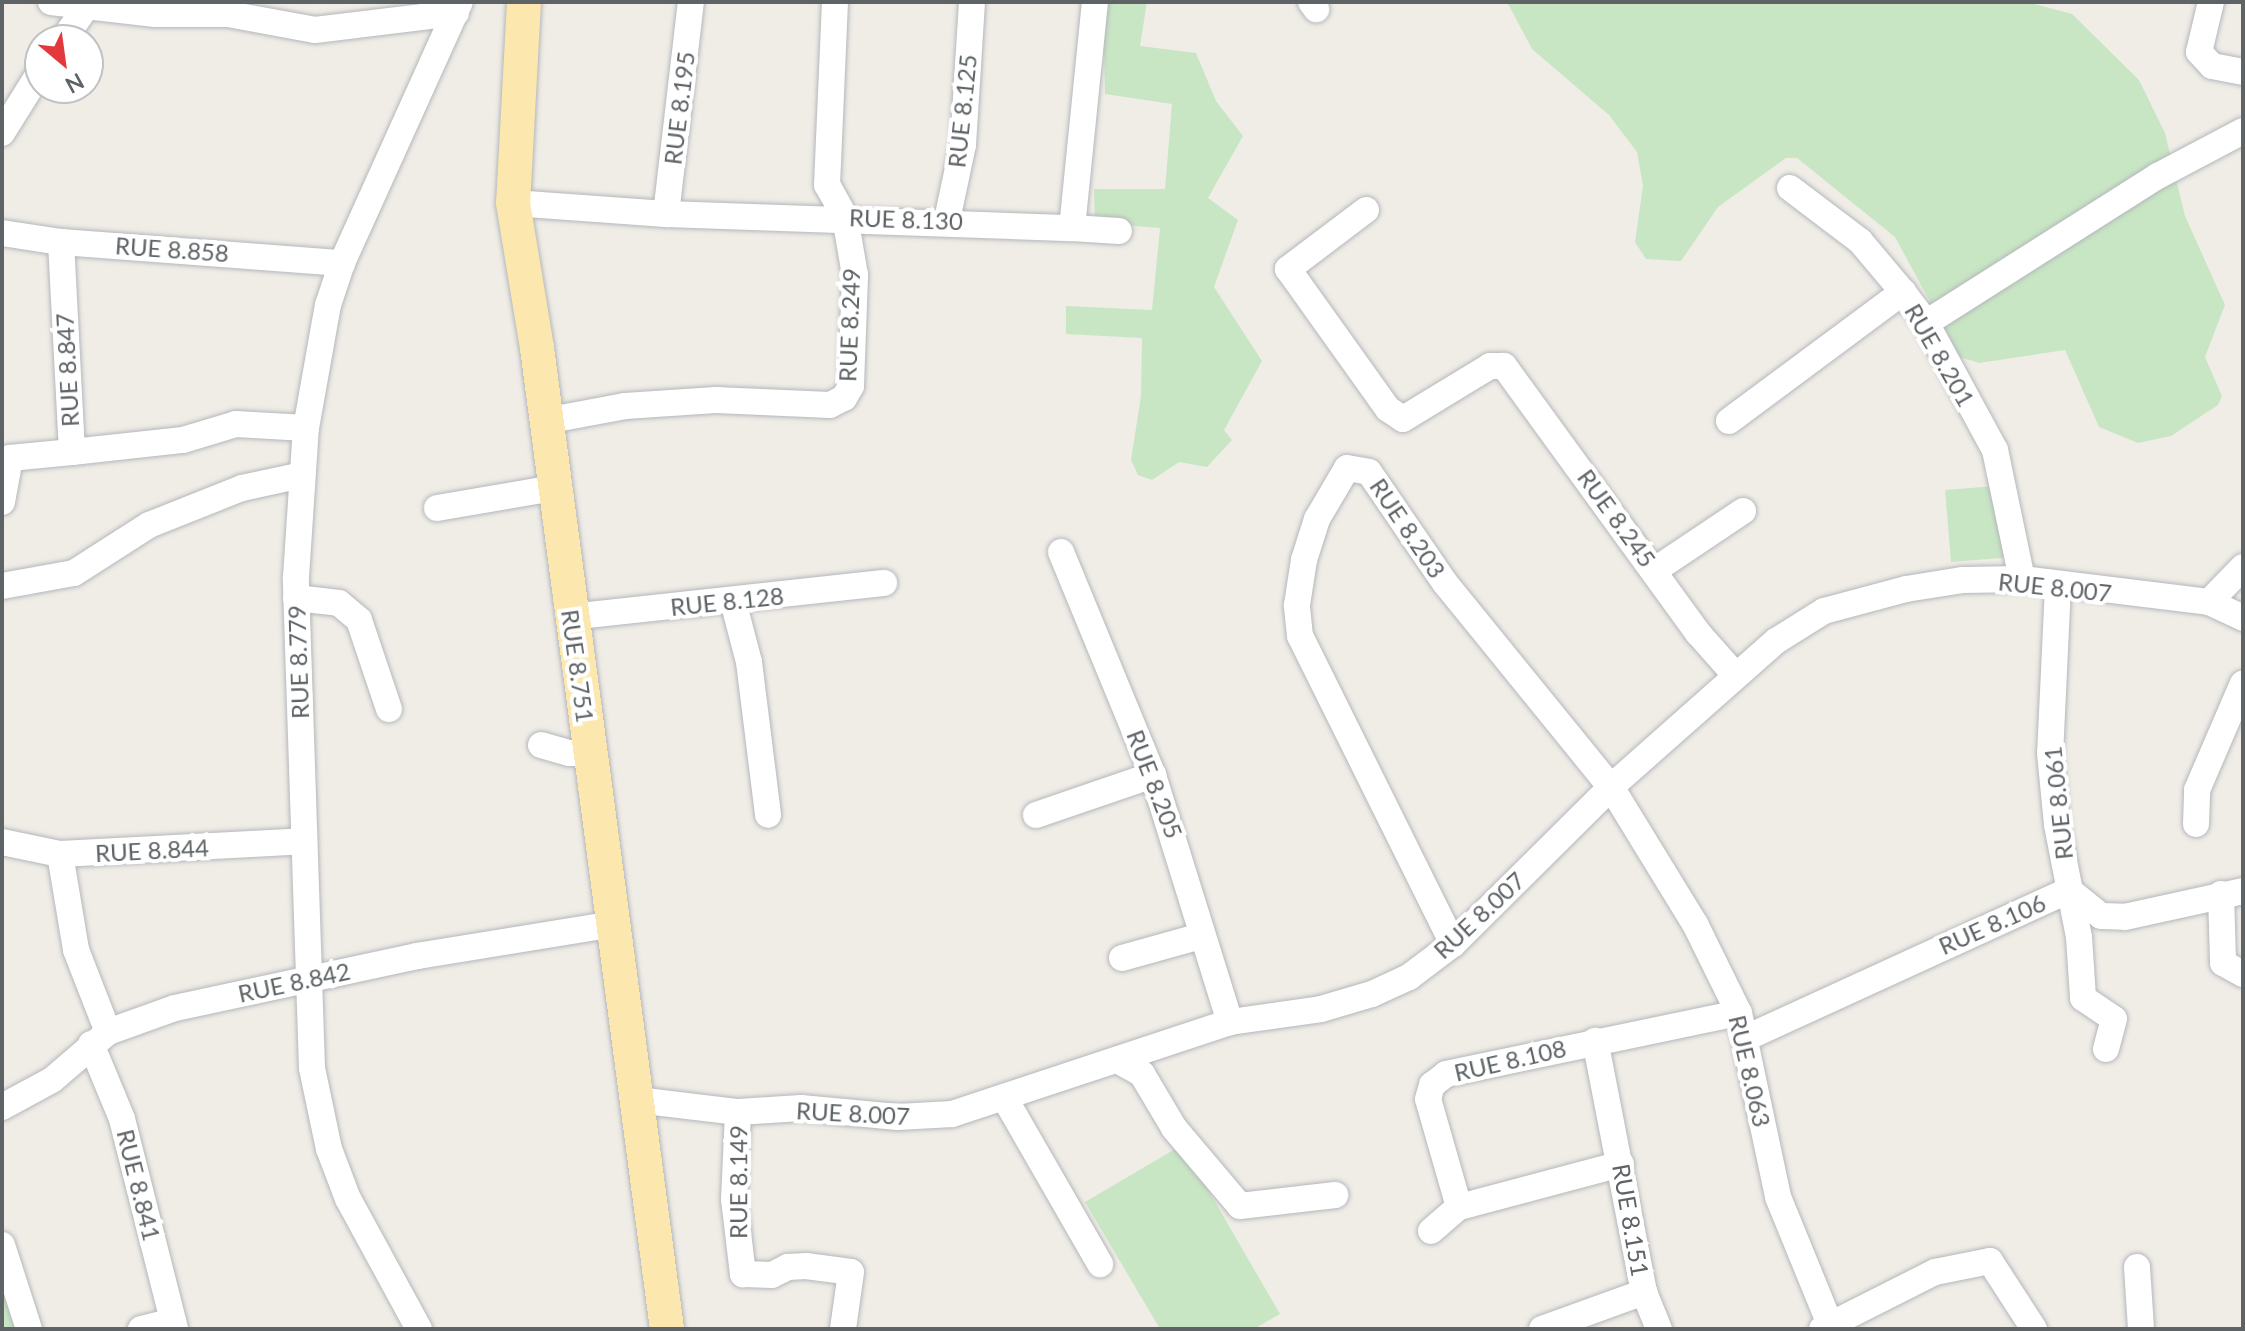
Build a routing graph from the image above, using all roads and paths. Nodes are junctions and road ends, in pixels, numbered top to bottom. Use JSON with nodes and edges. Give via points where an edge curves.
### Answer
{"nodes":[{"id":1,"x":51,"y":2,"type":"edge"},
{"id":2,"x":524,"y":2,"type":"edge"},
{"id":3,"x":691,"y":2,"type":"edge"},
{"id":4,"x":835,"y":2,"type":"edge"},
{"id":5,"x":972,"y":2,"type":"edge"},
{"id":6,"x":1095,"y":2,"type":"edge"},
{"id":7,"x":2211,"y":2,"type":"edge"},
{"id":8,"x":85,"y":8,"type":"junction"},
{"id":9,"x":458,"y":8,"type":"edge"},
{"id":10,"x":74,"y":24,"type":"edge"},
{"id":11,"x":2243,"y":72,"type":"edge"},
{"id":12,"x":24,"y":98,"type":"edge"},
{"id":13,"x":2243,"y":131,"type":"edge"},
{"id":14,"x":2,"y":133,"type":"edge"},
{"id":15,"x":1790,"y":188,"type":"dead end"},
{"id":16,"x":513,"y":203,"type":"junction"},
{"id":17,"x":1366,"y":210,"type":"dead end"},
{"id":18,"x":666,"y":214,"type":"junction"},
{"id":19,"x":845,"y":217,"type":"junction"},
{"id":20,"x":947,"y":220,"type":"junction"},
{"id":21,"x":1072,"y":228,"type":"junction"},
{"id":22,"x":1119,"y":231,"type":"dead end"},
{"id":23,"x":2,"y":233,"type":"edge"},
{"id":24,"x":61,"y":242,"type":"junction"},
{"id":25,"x":342,"y":263,"type":"junction"},
{"id":26,"x":1903,"y":292,"type":"junction"},
{"id":27,"x":1926,"y":323,"type":"junction"},
{"id":28,"x":545,"y":421,"type":"junction"},
{"id":29,"x":1729,"y":421,"type":"dead end"},
{"id":30,"x":306,"y":428,"type":"junction"},
{"id":31,"x":72,"y":452,"type":"junction"},
{"id":32,"x":302,"y":475,"type":"junction"},
{"id":33,"x":554,"y":488,"type":"junction"},
{"id":34,"x":2,"y":502,"type":"edge"},
{"id":35,"x":437,"y":508,"type":"dead end"},
{"id":36,"x":1743,"y":511,"type":"dead end"},
{"id":37,"x":1061,"y":552,"type":"dead end"},
{"id":38,"x":2243,"y":567,"type":"edge"},
{"id":39,"x":1655,"y":570,"type":"junction"},
{"id":40,"x":2022,"y":579,"type":"junction"},
{"id":41,"x":884,"y":583,"type":"dead end"},
{"id":42,"x":2,"y":586,"type":"edge"},
{"id":43,"x":2058,"y":586,"type":"junction"},
{"id":44,"x":296,"y":598,"type":"junction"},
{"id":45,"x":733,"y":601,"type":"junction"},
{"id":46,"x":2209,"y":602,"type":"junction"},
{"id":47,"x":570,"y":617,"type":"junction"},
{"id":48,"x":2243,"y":618,"type":"edge"},
{"id":49,"x":1736,"y":676,"type":"junction"},
{"id":50,"x":2243,"y":683,"type":"edge"},
{"id":51,"x":389,"y":709,"type":"dead end"},
{"id":52,"x":541,"y":745,"type":"dead end"},
{"id":53,"x":590,"y":753,"type":"junction"},
{"id":54,"x":1153,"y":775,"type":"junction"},
{"id":55,"x":1611,"y":787,"type":"junction"},
{"id":56,"x":768,"y":815,"type":"dead end"},
{"id":57,"x":1036,"y":815,"type":"dead end"},
{"id":58,"x":2196,"y":824,"type":"dead end"},
{"id":59,"x":304,"y":841,"type":"junction"},
{"id":60,"x":2,"y":842,"type":"edge"},
{"id":61,"x":60,"y":854,"type":"junction"},
{"id":62,"x":2069,"y":890,"type":"junction"},
{"id":63,"x":2232,"y":892,"type":"edge"},
{"id":64,"x":614,"y":924,"type":"junction"},
{"id":65,"x":1201,"y":936,"type":"junction"},
{"id":66,"x":1453,"y":944,"type":"junction"},
{"id":67,"x":1122,"y":958,"type":"dead end"},
{"id":68,"x":2243,"y":974,"type":"edge"},
{"id":69,"x":310,"y":979,"type":"junction"},
{"id":70,"x":1230,"y":1022,"type":"junction"},
{"id":71,"x":1742,"y":1025,"type":"junction"},
{"id":72,"x":99,"y":1038,"type":"junction"},
{"id":73,"x":1595,"y":1041,"type":"junction"},
{"id":74,"x":2106,"y":1049,"type":"dead end"},
{"id":75,"x":1117,"y":1060,"type":"junction"},
{"id":76,"x":1004,"y":1097,"type":"junction"},
{"id":77,"x":637,"y":1100,"type":"junction"},
{"id":78,"x":2,"y":1107,"type":"edge"},
{"id":79,"x":738,"y":1112,"type":"junction"},
{"id":80,"x":1621,"y":1164,"type":"junction"},
{"id":81,"x":1335,"y":1195,"type":"dead end"},
{"id":82,"x":1459,"y":1207,"type":"junction"},
{"id":83,"x":1431,"y":1231,"type":"dead end"},
{"id":84,"x":2,"y":1245,"type":"edge"},
{"id":85,"x":1100,"y":1264,"type":"dead end"},
{"id":86,"x":2137,"y":1267,"type":"dead end"},
{"id":87,"x":1644,"y":1292,"type":"junction"},
{"id":88,"x":174,"y":1325,"type":"edge"},
{"id":89,"x":1828,"y":1328,"type":"edge"},
{"id":90,"x":29,"y":1329,"type":"edge"},
{"id":91,"x":141,"y":1329,"type":"edge"},
{"id":92,"x":419,"y":1329,"type":"edge"},
{"id":93,"x":667,"y":1329,"type":"edge"},
{"id":94,"x":843,"y":1329,"type":"edge"},
{"id":95,"x":1542,"y":1329,"type":"edge"},
{"id":96,"x":1659,"y":1329,"type":"edge"},
{"id":97,"x":2034,"y":1329,"type":"edge"},
{"id":98,"x":2141,"y":1329,"type":"edge"}],
"edges":[{"from":1,"to":8,"type":"street"},
{"from":2,"to":16,"type":"main road","name":"RUE 8.751"},
{"from":3,"to":18,"type":"street","name":"RUE 8.195"},
{"from":4,"to":19,"type":"street","name":"RUE 8.249","via":[[827,185]]},
{"from":5,"to":20,"type":"street","name":"RUE 8.125","via":[[963,145]]},
{"from":6,"to":21,"type":"street"},
{"from":7,"to":11,"type":"street","via":[[2199,52],[2212,66]]},
{"from":8,"to":9,"type":"street","via":[[228,14],[315,30]]},
{"from":8,"to":10,"type":"street"},
{"from":9,"to":25,"type":"street","name":"RUE 8.779"},
{"from":12,"to":14,"type":"street"},
{"from":13,"to":27,"type":"street","via":[[2132,192]]},
{"from":15,"to":26,"type":"street","via":[[1860,241]]},
{"from":16,"to":18,"type":"street","name":"RUE 8.130"},
{"from":16,"to":28,"type":"main road","name":"RUE 8.751"},
{"from":17,"to":39,"type":"street","name":"RUE 8.245","via":[[1288,269],[1388,409],[1403,419],[1497,363],[1504,366]]},
{"from":18,"to":19,"type":"street","name":"RUE 8.130"},
{"from":19,"to":20,"type":"street","name":"RUE 8.130"},
{"from":19,"to":28,"type":"street","name":"RUE 8.249","via":[[855,275],[851,386],[844,398],[830,405],[716,400],[625,406]]},
{"from":20,"to":21,"type":"street","name":"RUE 8.130"},
{"from":21,"to":22,"type":"street","name":"RUE 8.130"},
{"from":23,"to":24,"type":"street","name":"RUE 8.858"},
{"from":24,"to":25,"type":"street","name":"RUE 8.858"},
{"from":24,"to":31,"type":"street","name":"RUE 8.847"},
{"from":25,"to":30,"type":"street","name":"RUE 8.779","via":[[328,305]]},
{"from":26,"to":27,"type":"street","name":"RUE 8.201"},
{"from":26,"to":29,"type":"street","name":"RUE 8.201"},
{"from":27,"to":40,"type":"street","name":"RUE 8.201","via":[[1995,450]]},
{"from":28,"to":33,"type":"main road","name":"RUE 8.751"},
{"from":30,"to":31,"type":"street","name":"RUE 8.847","via":[[227,425],[183,440]]},
{"from":30,"to":32,"type":"street","name":"RUE 8.779"},
{"from":31,"to":34,"type":"street","via":[[10,458]]},
{"from":32,"to":42,"type":"street","via":[[242,488],[149,525],[74,573]]},
{"from":32,"to":44,"type":"street","name":"RUE 8.779"},
{"from":33,"to":35,"type":"street"},
{"from":33,"to":47,"type":"main road","name":"RUE 8.751"},
{"from":36,"to":39,"type":"street"},
{"from":37,"to":54,"type":"street","name":"RUE 8.205"},
{"from":38,"to":46,"type":"street"},
{"from":39,"to":49,"type":"street","name":"RUE 8.245","via":[[1698,633]]},
{"from":40,"to":43,"type":"street","name":"RUE 8.007"},
{"from":40,"to":49,"type":"street","name":"RUE 8.007","via":[[1906,589],[1824,611],[1776,641]]},
{"from":41,"to":45,"type":"street","name":"RUE 8.128"},
{"from":43,"to":46,"type":"street","name":"RUE 8.007"},
{"from":43,"to":62,"type":"street","name":"RUE 8.061","via":[[2050,753]]},
{"from":44,"to":51,"type":"street","via":[[339,603],[359,620]]},
{"from":44,"to":59,"type":"street","name":"RUE 8.779"},
{"from":45,"to":47,"type":"street","name":"RUE 8.128"},
{"from":45,"to":56,"type":"street","via":[[749,662]]},
{"from":46,"to":48,"type":"street","name":"RUE 8.007"},
{"from":47,"to":53,"type":"main road","name":"RUE 8.751"},
{"from":49,"to":55,"type":"street","name":"RUE 8.007"},
{"from":50,"to":58,"type":"street","via":[[2197,790]]},
{"from":52,"to":53,"type":"street"},
{"from":53,"to":64,"type":"main road","name":"RUE 8.751"},
{"from":54,"to":57,"type":"street"},
{"from":54,"to":65,"type":"street","name":"RUE 8.205","via":[[1184,861]]},
{"from":55,"to":66,"type":"street","name":"RUE 8.007"},
{"from":55,"to":66,"type":"street","name":"RUE 8.203","via":[[1445,583],[1369,472],[1358,466],[1339,475],[1304,560],[1297,605],[1300,636]]},
{"from":55,"to":71,"type":"street","name":"RUE 8.063","via":[[1695,924]]},
{"from":59,"to":61,"type":"street","name":"RUE 8.844"},
{"from":59,"to":69,"type":"street","name":"RUE 8.779"},
{"from":60,"to":61,"type":"street","name":"RUE 8.844"},
{"from":61,"to":72,"type":"street","name":"RUE 8.841","via":[[76,950]]},
{"from":62,"to":63,"type":"street","name":"RUE 8.106","via":[[2101,916],[2125,917]]},
{"from":62,"to":71,"type":"street","name":"RUE 8.106"},
{"from":62,"to":74,"type":"street","name":"RUE 8.061","via":[[2083,998],[2114,1019]]},
{"from":63,"to":68,"type":"street","via":[[2223,963]]},
{"from":64,"to":69,"type":"street","name":"RUE 8.842"},
{"from":64,"to":77,"type":"main road","name":"RUE 8.751"},
{"from":65,"to":67,"type":"street"},
{"from":65,"to":70,"type":"street","name":"RUE 8.205"},
{"from":66,"to":70,"type":"street","name":"RUE 8.007","via":[[1409,977],[1372,994],[1321,1009]]},
{"from":69,"to":72,"type":"street","name":"RUE 8.842","via":[[175,1008]]},
{"from":69,"to":92,"type":"street","name":"RUE 8.779","via":[[312,1068],[329,1149],[348,1199]]},
{"from":70,"to":75,"type":"street","name":"RUE 8.007"},
{"from":71,"to":73,"type":"street","name":"RUE 8.108"},
{"from":71,"to":89,"type":"street","name":"RUE 8.063","via":[[1778,1197]]},
{"from":72,"to":78,"type":"street","name":"RUE 8.842","via":[[52,1080]]},
{"from":72,"to":88,"type":"street","name":"RUE 8.841"},
{"from":73,"to":80,"type":"street","name":"RUE 8.151"},
{"from":73,"to":82,"type":"street","name":"RUE 8.108","via":[[1446,1074],[1432,1085],[1428,1099]]},
{"from":75,"to":76,"type":"street","name":"RUE 8.007"},
{"from":75,"to":81,"type":"street","via":[[1142,1074],[1174,1128],[1240,1206]]},
{"from":76,"to":79,"type":"street","name":"RUE 8.007","via":[[952,1114],[898,1117],[801,1108]]},
{"from":76,"to":85,"type":"street"},
{"from":77,"to":79,"type":"street","name":"RUE 8.007"},
{"from":77,"to":93,"type":"main road","name":"RUE 8.751"},
{"from":79,"to":94,"type":"street","name":"RUE 8.149","via":[[734,1199],[743,1274],[772,1275],[806,1266],[851,1272]]},
{"from":80,"to":82,"type":"street"},
{"from":80,"to":87,"type":"street","name":"RUE 8.151"},
{"from":82,"to":83,"type":"street"},
{"from":84,"to":90,"type":"street"},
{"from":86,"to":98,"type":"street"},
{"from":87,"to":95,"type":"street","name":"RUE 8.151"},
{"from":87,"to":96,"type":"street"},
{"from":88,"to":91,"type":"street"},
{"from":89,"to":97,"type":"street","via":[[1935,1272],[1990,1261]]}]}
